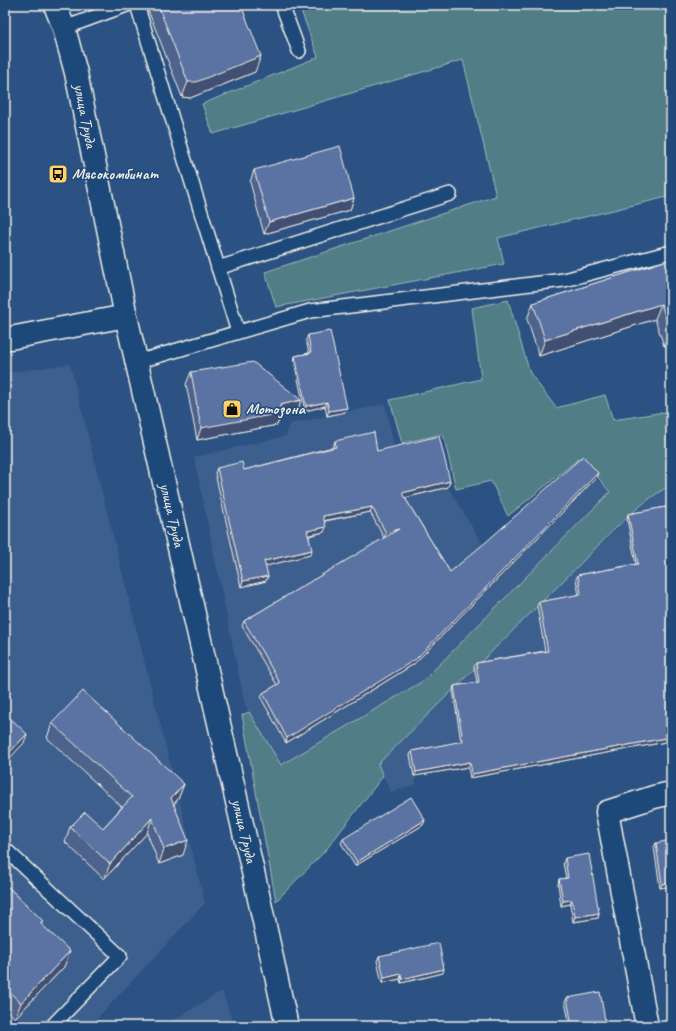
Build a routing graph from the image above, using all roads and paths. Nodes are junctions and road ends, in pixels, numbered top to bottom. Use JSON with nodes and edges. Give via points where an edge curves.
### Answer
{"nodes":[{"id":1,"x":55,"y":5,"type":"edge"},
{"id":2,"x":127,"y":5,"type":"edge"},
{"id":3,"x":137,"y":5,"type":"edge"},
{"id":4,"x":282,"y":5,"type":"edge"},
{"id":5,"x":64,"y":28,"type":"junction"},
{"id":6,"x":299,"y":51,"type":"dead end"},
{"id":7,"x":450,"y":194,"type":"dead end"},
{"id":8,"x":671,"y":252,"type":"edge"},
{"id":9,"x":218,"y":268,"type":"junction"},
{"id":10,"x":126,"y":316,"type":"junction"},
{"id":11,"x":238,"y":332,"type":"junction"},
{"id":12,"x":5,"y":339,"type":"edge"},
{"id":13,"x":137,"y":362,"type":"junction"},
{"id":14,"x":671,"y":793,"type":"edge"},
{"id":15,"x":5,"y":849,"type":"edge"},
{"id":16,"x":52,"y":1026,"type":"edge"},
{"id":17,"x":287,"y":1026,"type":"edge"},
{"id":18,"x":647,"y":1026,"type":"edge"}],
"edges":[{"from":1,"to":5,"type":"street","name":"улица Труда"},
{"from":2,"to":5,"type":"lane"},
{"from":3,"to":9,"type":"lane"},
{"from":4,"to":6,"type":"lane"},
{"from":5,"to":10,"type":"street","name":"улица Труда","via":[[76,73]]},
{"from":7,"to":9,"type":"lane"},
{"from":8,"to":11,"type":"lane","via":[[564,280],[310,311]]},
{"from":9,"to":11,"type":"lane"},
{"from":10,"to":12,"type":"street"},
{"from":10,"to":13,"type":"street","name":"улица Труда"},
{"from":11,"to":13,"type":"lane"},
{"from":13,"to":17,"type":"street","name":"улица Труда"},
{"from":14,"to":18,"type":"street","via":[[607,812]]},
{"from":15,"to":16,"type":"lane","via":[[120,956]]}]}
